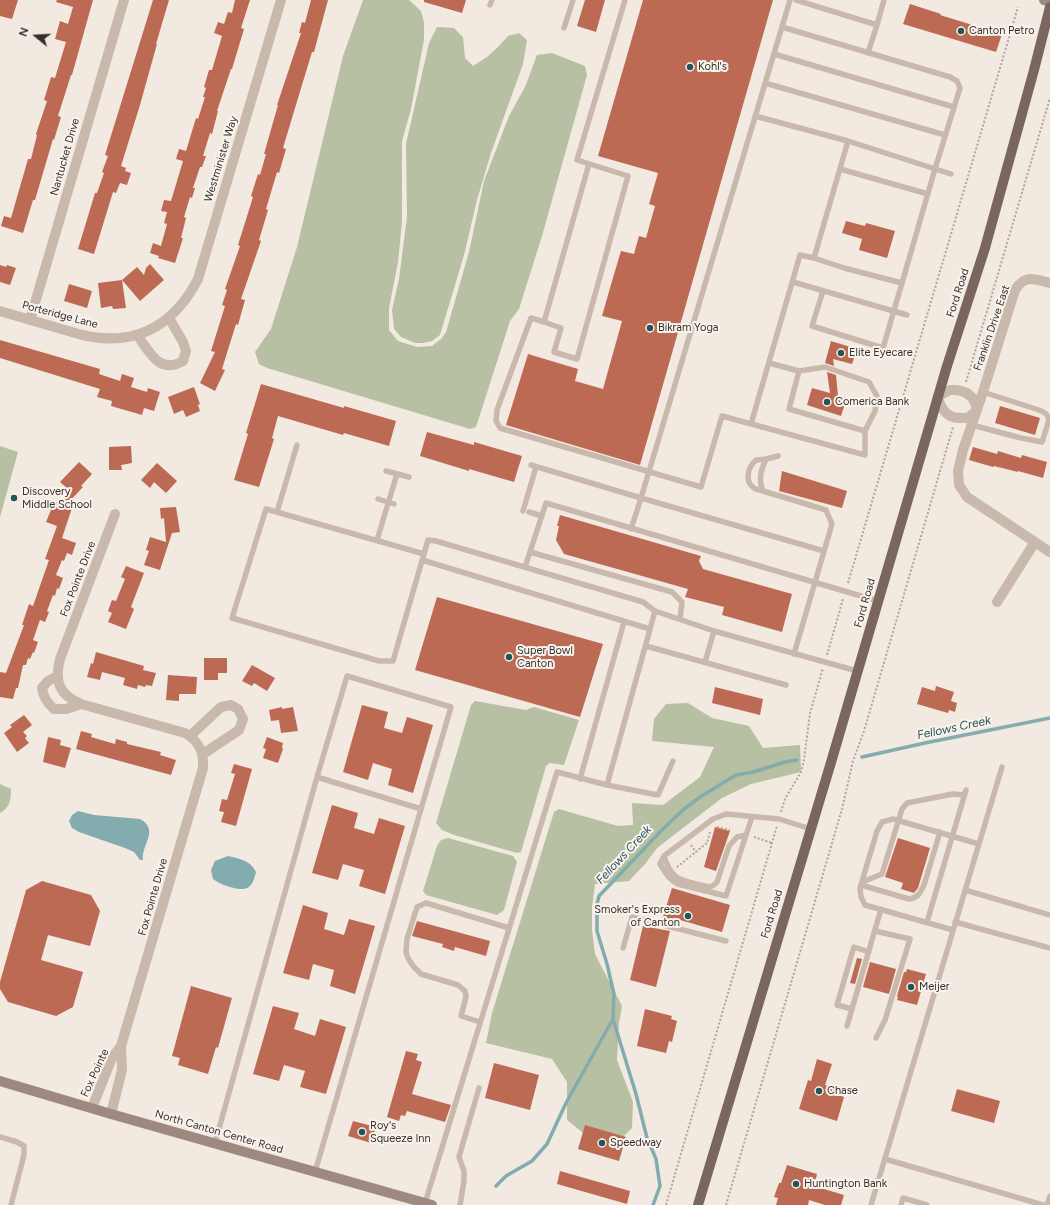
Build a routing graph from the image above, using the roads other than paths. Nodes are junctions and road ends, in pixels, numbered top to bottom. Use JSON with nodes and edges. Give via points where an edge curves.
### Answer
{"nodes":[{"id":1,"x":124,"y":0,"type":"edge"},
{"id":2,"x":281,"y":0,"type":"edge"},
{"id":3,"x":573,"y":0,"type":"edge"},
{"id":4,"x":625,"y":0,"type":"edge"},
{"id":5,"x":790,"y":0,"type":"edge"},
{"id":6,"x":796,"y":0,"type":"edge"},
{"id":7,"x":884,"y":0,"type":"edge"},
{"id":8,"x":1044,"y":0,"type":"edge"},
{"id":9,"x":1050,"y":2,"type":"edge"},
{"id":10,"x":1050,"y":7,"type":"edge"},
{"id":11,"x":877,"y":25,"type":"junction"},
{"id":12,"x":782,"y":27,"type":"junction"},
{"id":13,"x":564,"y":28,"type":"dead end"},
{"id":14,"x":868,"y":53,"type":"junction"},
{"id":15,"x":774,"y":54,"type":"junction"},
{"id":16,"x":765,"y":83,"type":"junction"},
{"id":17,"x":954,"y":107,"type":"junction"},
{"id":18,"x":755,"y":116,"type":"junction"},
{"id":19,"x":946,"y":135,"type":"junction"},
{"id":20,"x":848,"y":141,"type":"junction"},
{"id":21,"x":589,"y":164,"type":"junction"},
{"id":22,"x":840,"y":169,"type":"junction"},
{"id":23,"x":935,"y":169,"type":"junction"},
{"id":24,"x":951,"y":174,"type":"dead end"},
{"id":25,"x":928,"y":194,"type":"junction"},
{"id":26,"x":814,"y":258,"type":"junction"},
{"id":27,"x":793,"y":282,"type":"junction"},
{"id":28,"x":902,"y":283,"type":"junction"},
{"id":29,"x":1050,"y":284,"type":"edge"},
{"id":30,"x":823,"y":291,"type":"junction"},
{"id":31,"x":0,"y":311,"type":"edge"},
{"id":32,"x":894,"y":312,"type":"junction"},
{"id":33,"x":907,"y":315,"type":"dead end"},
{"id":34,"x":169,"y":318,"type":"junction"},
{"id":35,"x":30,"y":320,"type":"junction"},
{"id":36,"x":544,"y":322,"type":"junction"},
{"id":37,"x":160,"y":324,"type":"joint"},
{"id":38,"x":137,"y":335,"type":"junction"},
{"id":39,"x":769,"y":362,"type":"junction"},
{"id":40,"x":799,"y":371,"type":"junction"},
{"id":41,"x":983,"y":392,"type":"junction"},
{"id":42,"x":938,"y":397,"type":"junction"},
{"id":43,"x":977,"y":410,"type":"junction"},
{"id":44,"x":751,"y":424,"type":"junction"},
{"id":45,"x":972,"y":425,"type":"junction"},
{"id":46,"x":865,"y":431,"type":"junction"},
{"id":47,"x":297,"y":445,"type":"dead end"},
{"id":48,"x":778,"y":456,"type":"dead end"},
{"id":49,"x":766,"y":459,"type":"junction"},
{"id":50,"x":386,"y":471,"type":"dead end"},
{"id":51,"x":649,"y":472,"type":"junction"},
{"id":52,"x":398,"y":474,"type":"junction"},
{"id":53,"x":409,"y":477,"type":"dead end"},
{"id":54,"x":763,"y":491,"type":"junction"},
{"id":55,"x":641,"y":498,"type":"junction"},
{"id":56,"x":378,"y":499,"type":"dead end"},
{"id":57,"x":391,"y":503,"type":"junction"},
{"id":58,"x":277,"y":512,"type":"junction"},
{"id":59,"x":115,"y":514,"type":"dead end"},
{"id":60,"x":542,"y":516,"type":"junction"},
{"id":61,"x":632,"y":529,"type":"junction"},
{"id":62,"x":377,"y":540,"type":"junction"},
{"id":63,"x":1034,"y":542,"type":"junction"},
{"id":64,"x":824,"y":551,"type":"junction"},
{"id":65,"x":530,"y":552,"type":"junction"},
{"id":66,"x":1050,"y":552,"type":"edge"},
{"id":67,"x":424,"y":554,"type":"junction"},
{"id":68,"x":422,"y":560,"type":"junction"},
{"id":69,"x":525,"y":567,"type":"junction"},
{"id":70,"x":816,"y":583,"type":"junction"},
{"id":71,"x":878,"y":601,"type":"junction"},
{"id":72,"x":997,"y":602,"type":"dead end"},
{"id":73,"x":655,"y":611,"type":"junction"},
{"id":74,"x":680,"y":619,"type":"junction"},
{"id":75,"x":624,"y":622,"type":"junction"},
{"id":76,"x":650,"y":630,"type":"junction"},
{"id":77,"x":714,"y":631,"type":"junction"},
{"id":78,"x":646,"y":646,"type":"junction"},
{"id":79,"x":794,"y":654,"type":"junction"},
{"id":80,"x":705,"y":662,"type":"junction"},
{"id":81,"x":857,"y":671,"type":"junction"},
{"id":82,"x":57,"y":676,"type":"junction"},
{"id":83,"x":786,"y":685,"type":"dead end"},
{"id":84,"x":81,"y":704,"type":"junction"},
{"id":85,"x":190,"y":736,"type":"junction"},
{"id":86,"x":203,"y":754,"type":"junction"},
{"id":87,"x":673,"y":761,"type":"dead end"},
{"id":88,"x":1002,"y":767,"type":"dead end"},
{"id":89,"x":317,"y":777,"type":"junction"},
{"id":90,"x":580,"y":779,"type":"junction"},
{"id":91,"x":607,"y":785,"type":"junction"},
{"id":92,"x":421,"y":809,"type":"junction"},
{"id":93,"x":752,"y":817,"type":"junction"},
{"id":94,"x":898,"y":820,"type":"junction"},
{"id":95,"x":811,"y":828,"type":"junction"},
{"id":96,"x":940,"y":832,"type":"junction"},
{"id":97,"x":749,"y":836,"type":"junction"},
{"id":98,"x":952,"y":836,"type":"junction"},
{"id":99,"x":979,"y":844,"type":"junction"},
{"id":100,"x":664,"y":856,"type":"junction"},
{"id":101,"x":861,"y":883,"type":"junction"},
{"id":102,"x":965,"y":890,"type":"junction"},
{"id":103,"x":881,"y":909,"type":"junction"},
{"id":104,"x":1050,"y":915,"type":"edge"},
{"id":105,"x":927,"y":922,"type":"junction"},
{"id":106,"x":956,"y":922,"type":"junction"},
{"id":107,"x":509,"y":928,"type":"junction"},
{"id":108,"x":953,"y":930,"type":"junction"},
{"id":109,"x":875,"y":931,"type":"junction"},
{"id":110,"x":726,"y":941,"type":"dead end"},
{"id":111,"x":623,"y":948,"type":"dead end"},
{"id":112,"x":1050,"y":948,"type":"edge"},
{"id":113,"x":869,"y":952,"type":"junction"},
{"id":114,"x":852,"y":1009,"type":"junction"},
{"id":115,"x":480,"y":1022,"type":"junction"},
{"id":116,"x":847,"y":1026,"type":"dead end"},
{"id":117,"x":876,"y":1038,"type":"dead end"},
{"id":118,"x":121,"y":1046,"type":"junction"},
{"id":119,"x":0,"y":1081,"type":"edge"},
{"id":120,"x":479,"y":1088,"type":"dead end"},
{"id":121,"x":92,"y":1108,"type":"junction"},
{"id":122,"x":111,"y":1114,"type":"junction"},
{"id":123,"x":0,"y":1137,"type":"edge"},
{"id":124,"x":214,"y":1143,"type":"junction"},
{"id":125,"x":885,"y":1159,"type":"junction"},
{"id":126,"x":315,"y":1172,"type":"junction"},
{"id":127,"x":1050,"y":1196,"type":"edge"},
{"id":128,"x":428,"y":1204,"type":"edge"},
{"id":129,"x":11,"y":1205,"type":"edge"},
{"id":130,"x":460,"y":1205,"type":"edge"},
{"id":131,"x":698,"y":1205,"type":"edge"},
{"id":132,"x":871,"y":1205,"type":"edge"},
{"id":133,"x":901,"y":1205,"type":"edge"},
{"id":134,"x":927,"y":1205,"type":"edge"},
{"id":135,"x":1043,"y":1205,"type":"edge"},
{"id":136,"x":1047,"y":1205,"type":"edge"}],
"edges":[{"from":1,"to":35,"type":"street","name":"Nantucket Drive"},
{"from":2,"to":34,"type":"street","name":"Westminister Way","via":[[198,279],[179,309]]},
{"from":3,"to":13,"type":"lane"},
{"from":4,"to":21,"type":"lane","via":[[577,160]]},
{"from":5,"to":12,"type":"lane"},
{"from":6,"to":11,"type":"lane"},
{"from":7,"to":11,"type":"lane"},
{"from":8,"to":9,"type":"main road"},
{"from":10,"to":42,"type":"main road","name":"Ford Road","via":[[985,248]]},
{"from":11,"to":14,"type":"lane"},
{"from":12,"to":14,"type":"lane"},
{"from":12,"to":15,"type":"lane"},
{"from":14,"to":17,"type":"lane","via":[[950,76],[960,88]]},
{"from":15,"to":16,"type":"lane"},
{"from":15,"to":17,"type":"lane"},
{"from":16,"to":18,"type":"lane"},
{"from":16,"to":19,"type":"lane"},
{"from":17,"to":19,"type":"lane"},
{"from":18,"to":20,"type":"lane"},
{"from":18,"to":51,"type":"lane"},
{"from":19,"to":23,"type":"lane"},
{"from":20,"to":22,"type":"lane"},
{"from":20,"to":23,"type":"lane"},
{"from":21,"to":36,"type":"lane"},
{"from":21,"to":36,"type":"lane","via":[[628,176],[576,359],[554,352],[561,328]]},
{"from":22,"to":25,"type":"lane"},
{"from":22,"to":26,"type":"lane"},
{"from":23,"to":24,"type":"lane"},
{"from":23,"to":25,"type":"lane"},
{"from":25,"to":28,"type":"lane"},
{"from":26,"to":27,"type":"lane","via":[[800,255]]},
{"from":26,"to":28,"type":"lane"},
{"from":27,"to":30,"type":"lane"},
{"from":27,"to":39,"type":"lane"},
{"from":28,"to":32,"type":"lane"},
{"from":29,"to":41,"type":"street","name":"Franklin Drive East","via":[[1026,279],[1018,285]]},
{"from":30,"to":32,"type":"lane"},
{"from":30,"to":32,"type":"lane","via":[[812,326],[883,348]]},
{"from":31,"to":35,"type":"street","name":"Porteridge Lane"},
{"from":32,"to":33,"type":"lane"},
{"from":34,"to":37,"type":"street","name":"Westminister Way"},
{"from":34,"to":38,"type":"street","via":[[186,351],[183,361],[176,365],[160,364]]},
{"from":35,"to":38,"type":"street","name":"Porteridge Lane","via":[[94,338],[123,338]]},
{"from":36,"to":51,"type":"lane","via":[[531,318],[497,410],[496,421],[500,428]]},
{"from":37,"to":38,"type":"street","name":"Porteridge Lane"},
{"from":39,"to":40,"type":"lane"},
{"from":39,"to":44,"type":"lane"},
{"from":40,"to":46,"type":"lane","via":[[788,409]]},
{"from":40,"to":46,"type":"lane","via":[[825,367],[869,382],[877,396],[875,411]]},
{"from":41,"to":43,"type":"street","name":"Franklin Drive East"},
{"from":41,"to":45,"type":"lane","via":[[1039,410],[1049,416],[1042,442]]},
{"from":42,"to":43,"type":"street","via":[[950,390],[963,391],[976,402]]},
{"from":42,"to":43,"type":"street","via":[[943,411],[949,416],[968,418]]},
{"from":42,"to":71,"type":"main road","name":"Ford Road"},
{"from":43,"to":45,"type":"street","name":"Franklin Drive East"},
{"from":44,"to":46,"type":"lane","via":[[866,455]]},
{"from":44,"to":51,"type":"lane","via":[[722,416],[702,488]]},
{"from":45,"to":63,"type":"street","name":"Franklin Drive East","via":[[958,471],[960,485],[967,497]]},
{"from":47,"to":58,"type":"lane"},
{"from":48,"to":49,"type":"lane"},
{"from":49,"to":54,"type":"lane","via":[[761,469]]},
{"from":49,"to":54,"type":"lane","via":[[756,460],[748,471],[749,482],[754,488]]},
{"from":50,"to":52,"type":"lane"},
{"from":51,"to":55,"type":"lane"},
{"from":52,"to":53,"type":"lane"},
{"from":52,"to":57,"type":"lane"},
{"from":54,"to":64,"type":"lane","via":[[826,510],[832,524]]},
{"from":55,"to":60,"type":"lane","via":[[534,466],[526,511]]},
{"from":55,"to":61,"type":"lane"},
{"from":55,"to":64,"type":"lane"},
{"from":56,"to":57,"type":"lane"},
{"from":57,"to":62,"type":"lane"},
{"from":58,"to":62,"type":"lane"},
{"from":58,"to":68,"type":"lane","via":[[266,508],[232,618],[379,661],[393,661]]},
{"from":59,"to":82,"type":"street","name":"Fox Pointe Drive","via":[[60,659]]},
{"from":60,"to":61,"type":"lane","via":[[546,503]]},
{"from":60,"to":65,"type":"lane"},
{"from":61,"to":70,"type":"lane"},
{"from":62,"to":67,"type":"lane"},
{"from":63,"to":66,"type":"street","name":"Franklin Drive East"},
{"from":63,"to":72,"type":"street"},
{"from":64,"to":70,"type":"lane"},
{"from":65,"to":69,"type":"lane"},
{"from":65,"to":74,"type":"lane","via":[[672,592],[682,602]]},
{"from":67,"to":68,"type":"lane"},
{"from":67,"to":69,"type":"lane","via":[[428,540],[436,541]]},
{"from":68,"to":75,"type":"lane"},
{"from":69,"to":73,"type":"lane","via":[[643,602]]},
{"from":70,"to":71,"type":"lane"},
{"from":70,"to":79,"type":"lane"},
{"from":71,"to":81,"type":"main road","name":"Ford Road"},
{"from":73,"to":74,"type":"lane"},
{"from":73,"to":76,"type":"lane"},
{"from":74,"to":77,"type":"lane"},
{"from":75,"to":76,"type":"lane"},
{"from":75,"to":90,"type":"lane"},
{"from":76,"to":78,"type":"lane"},
{"from":77,"to":79,"type":"lane"},
{"from":77,"to":80,"type":"lane"},
{"from":78,"to":80,"type":"lane"},
{"from":78,"to":91,"type":"lane"},
{"from":79,"to":81,"type":"lane"},
{"from":80,"to":83,"type":"lane"},
{"from":81,"to":95,"type":"main road","name":"Ford Road"},
{"from":82,"to":84,"type":"street","via":[[63,692]]},
{"from":82,"to":84,"type":"street","via":[[42,688],[47,703],[54,709],[66,709]]},
{"from":84,"to":85,"type":"street"},
{"from":85,"to":86,"type":"street"},
{"from":85,"to":86,"type":"street","via":[[221,707],[231,706],[238,709],[243,718],[239,730]]},
{"from":86,"to":118,"type":"street","name":"Fox Pointe Drive","via":[[203,768]]},
{"from":87,"to":91,"type":"lane","via":[[658,795]]},
{"from":88,"to":99,"type":"lane"},
{"from":89,"to":92,"type":"lane"},
{"from":89,"to":92,"type":"lane","via":[[347,676],[451,707]]},
{"from":89,"to":124,"type":"lane"},
{"from":90,"to":91,"type":"lane"},
{"from":90,"to":107,"type":"lane","via":[[557,772]]},
{"from":92,"to":126,"type":"lane"},
{"from":93,"to":95,"type":"lane","via":[[779,819]]},
{"from":93,"to":97,"type":"lane"},
{"from":93,"to":100,"type":"lane","via":[[726,814],[713,819]]},
{"from":94,"to":96,"type":"lane"},
{"from":94,"to":98,"type":"lane","via":[[907,803],[965,793]]},
{"from":94,"to":101,"type":"lane","via":[[882,874]]},
{"from":94,"to":101,"type":"lane","via":[[882,822]]},
{"from":95,"to":131,"type":"main road","name":"Ford Road"},
{"from":96,"to":98,"type":"lane"},
{"from":96,"to":101,"type":"lane","via":[[924,885],[915,898],[909,899]]},
{"from":97,"to":100,"type":"lane","via":[[737,837],[729,846],[717,882],[712,886],[707,887],[679,879],[671,871]]},
{"from":97,"to":100,"type":"lane","via":[[726,896],[672,881],[660,864]]},
{"from":98,"to":99,"type":"lane"},
{"from":98,"to":105,"type":"lane"},
{"from":99,"to":102,"type":"lane"},
{"from":101,"to":103,"type":"lane","via":[[861,898],[865,905]]},
{"from":102,"to":104,"type":"lane"},
{"from":102,"to":106,"type":"lane"},
{"from":103,"to":105,"type":"lane"},
{"from":103,"to":109,"type":"lane"},
{"from":105,"to":108,"type":"lane"},
{"from":106,"to":108,"type":"lane"},
{"from":106,"to":112,"type":"lane"},
{"from":107,"to":115,"type":"lane"},
{"from":107,"to":115,"type":"lane","via":[[426,903],[418,907],[408,939],[406,952],[412,966],[421,974],[458,986],[465,991],[461,1016]]},
{"from":108,"to":125,"type":"lane"},
{"from":109,"to":113,"type":"lane"},
{"from":109,"to":117,"type":"lane","via":[[910,939],[885,1020]]},
{"from":110,"to":111,"type":"lane","via":[[632,917]]},
{"from":113,"to":114,"type":"lane"},
{"from":113,"to":114,"type":"lane","via":[[854,947],[837,1005]]},
{"from":114,"to":116,"type":"lane"},
{"from":115,"to":128,"type":"lane"},
{"from":118,"to":121,"type":"street","name":"Fox Pointe","via":[[112,1058]]},
{"from":118,"to":122,"type":"street","name":"Fox Pointe","via":[[122,1070]]},
{"from":119,"to":121,"type":"main road","name":"North Canton Center Road"},
{"from":120,"to":130,"type":"lane","via":[[459,1157],[464,1171]]},
{"from":121,"to":122,"type":"main road","name":"North Canton Center Road"},
{"from":122,"to":124,"type":"main road","name":"North Canton Center Road"},
{"from":123,"to":129,"type":"lane","via":[[24,1146]]},
{"from":124,"to":126,"type":"main road","name":"North Canton Center Road"},
{"from":125,"to":132,"type":"lane"},
{"from":125,"to":135,"type":"lane"},
{"from":126,"to":128,"type":"main road","name":"North Canton Center Road"},
{"from":127,"to":136,"type":"lane"},
{"from":133,"to":134,"type":"lane","via":[[903,1198]]}]}
